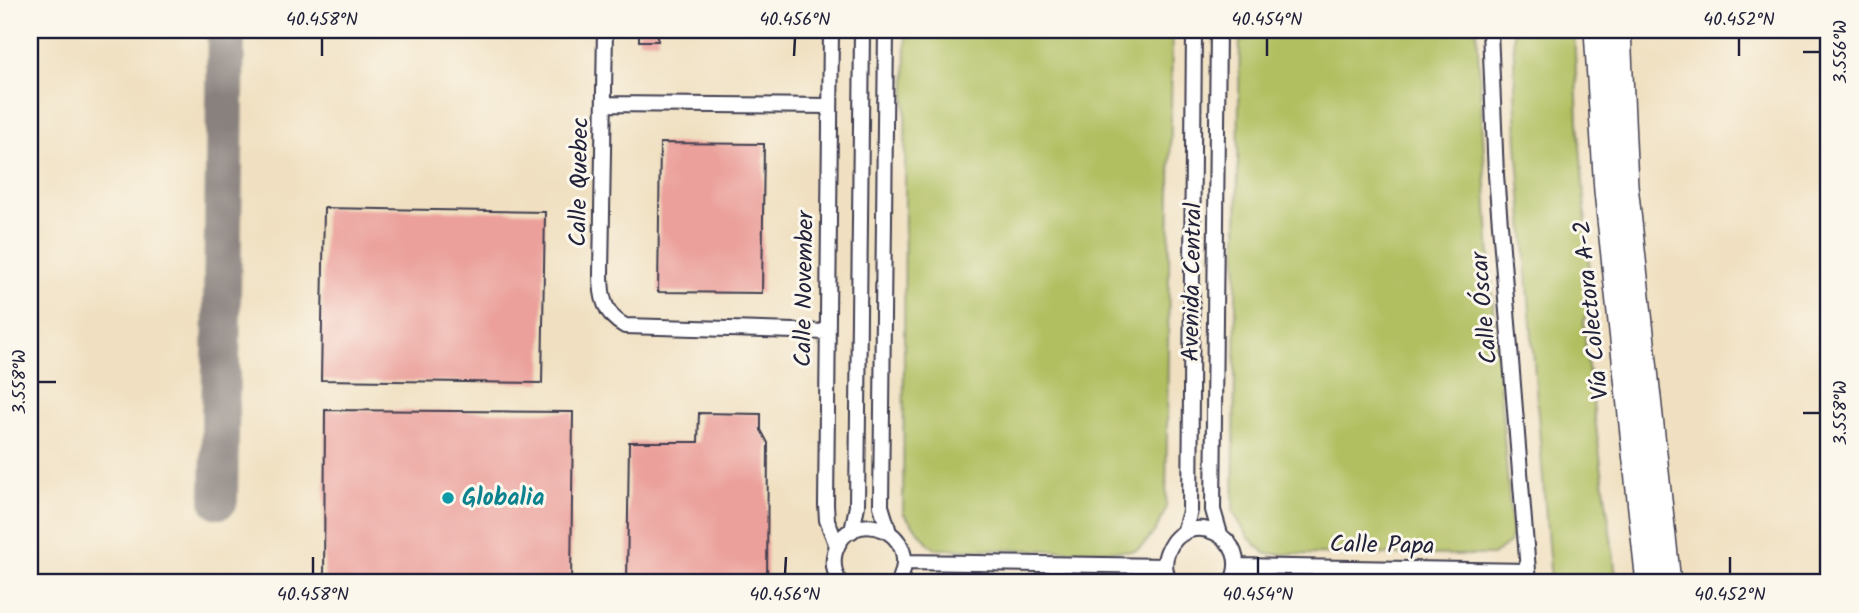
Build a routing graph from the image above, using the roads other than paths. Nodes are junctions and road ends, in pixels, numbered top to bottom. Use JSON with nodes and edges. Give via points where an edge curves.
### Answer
{"nodes":[{"id":1,"x":605,"y":30,"type":"edge"},
{"id":2,"x":831,"y":30,"type":"edge"},
{"id":3,"x":862,"y":30,"type":"edge"},
{"id":4,"x":886,"y":30,"type":"edge"},
{"id":5,"x":1194,"y":30,"type":"edge"},
{"id":6,"x":1219,"y":30,"type":"edge"},
{"id":7,"x":1490,"y":30,"type":"edge"},
{"id":8,"x":1596,"y":30,"type":"edge"},
{"id":9,"x":1619,"y":30,"type":"edge"},
{"id":10,"x":604,"y":104,"type":"junction"},
{"id":11,"x":830,"y":106,"type":"junction"},
{"id":12,"x":827,"y":332,"type":"junction"},
{"id":13,"x":852,"y":531,"type":"junction"},
{"id":14,"x":889,"y":532,"type":"junction"},
{"id":15,"x":1184,"y":533,"type":"junction"},
{"id":16,"x":1220,"y":534,"type":"junction"},
{"id":17,"x":837,"y":546,"type":"junction"},
{"id":18,"x":905,"y":562,"type":"junction"},
{"id":19,"x":1165,"y":566,"type":"junction"},
{"id":20,"x":1237,"y":566,"type":"junction"},
{"id":21,"x":1528,"y":577,"type":"edge"},
{"id":22,"x":840,"y":583,"type":"edge"},
{"id":23,"x":898,"y":583,"type":"edge"},
{"id":24,"x":1170,"y":583,"type":"edge"},
{"id":25,"x":1231,"y":583,"type":"edge"},
{"id":26,"x":1648,"y":583,"type":"edge"},
{"id":27,"x":1669,"y":583,"type":"edge"}],
"edges":[{"from":1,"to":10,"type":"street","name":"Calle Quebec"},
{"from":2,"to":11,"type":"street","name":"Calle November"},
{"from":3,"to":13,"type":"street","via":[[857,506]]},
{"from":4,"to":14,"type":"street","via":[[881,506]]},
{"from":5,"to":15,"type":"street","name":"Avenida Central","via":[[1190,497]]},
{"from":6,"to":16,"type":"street","name":"Avenida Central","via":[[1213,510]]},
{"from":7,"to":21,"type":"street","name":"Calle Óscar","via":[[1496,175]]},
{"from":8,"to":26,"type":"main road","name":"Vía Colectora A-2","via":[[1606,191]]},
{"from":9,"to":27,"type":"main road","name":"Vía Colectora A-2","via":[[1626,185]]},
{"from":10,"to":11,"type":"street"},
{"from":10,"to":12,"type":"street","name":"Calle Quebec","via":[[601,291],[609,314],[625,326]]},
{"from":11,"to":12,"type":"street","name":"Calle November"},
{"from":12,"to":17,"type":"street","name":"Calle November","via":[[825,505]]},
{"from":13,"to":14,"type":"street","via":[[870,526]]},
{"from":13,"to":17,"type":"street"},
{"from":14,"to":18,"type":"street","via":[[903,550]]},
{"from":15,"to":16,"type":"street","via":[[1202,529]]},
{"from":15,"to":19,"type":"street","via":[[1170,547]]},
{"from":16,"to":20,"type":"street","name":"Avenida Central","via":[[1235,554]]},
{"from":17,"to":22,"type":"street","name":"Calle November","via":[[834,566]]},
{"from":18,"to":19,"type":"street"},
{"from":18,"to":23,"type":"street"},
{"from":19,"to":24,"type":"street"},
{"from":20,"to":21,"type":"street","name":"Calle Papa"},
{"from":20,"to":25,"type":"street"}]}
